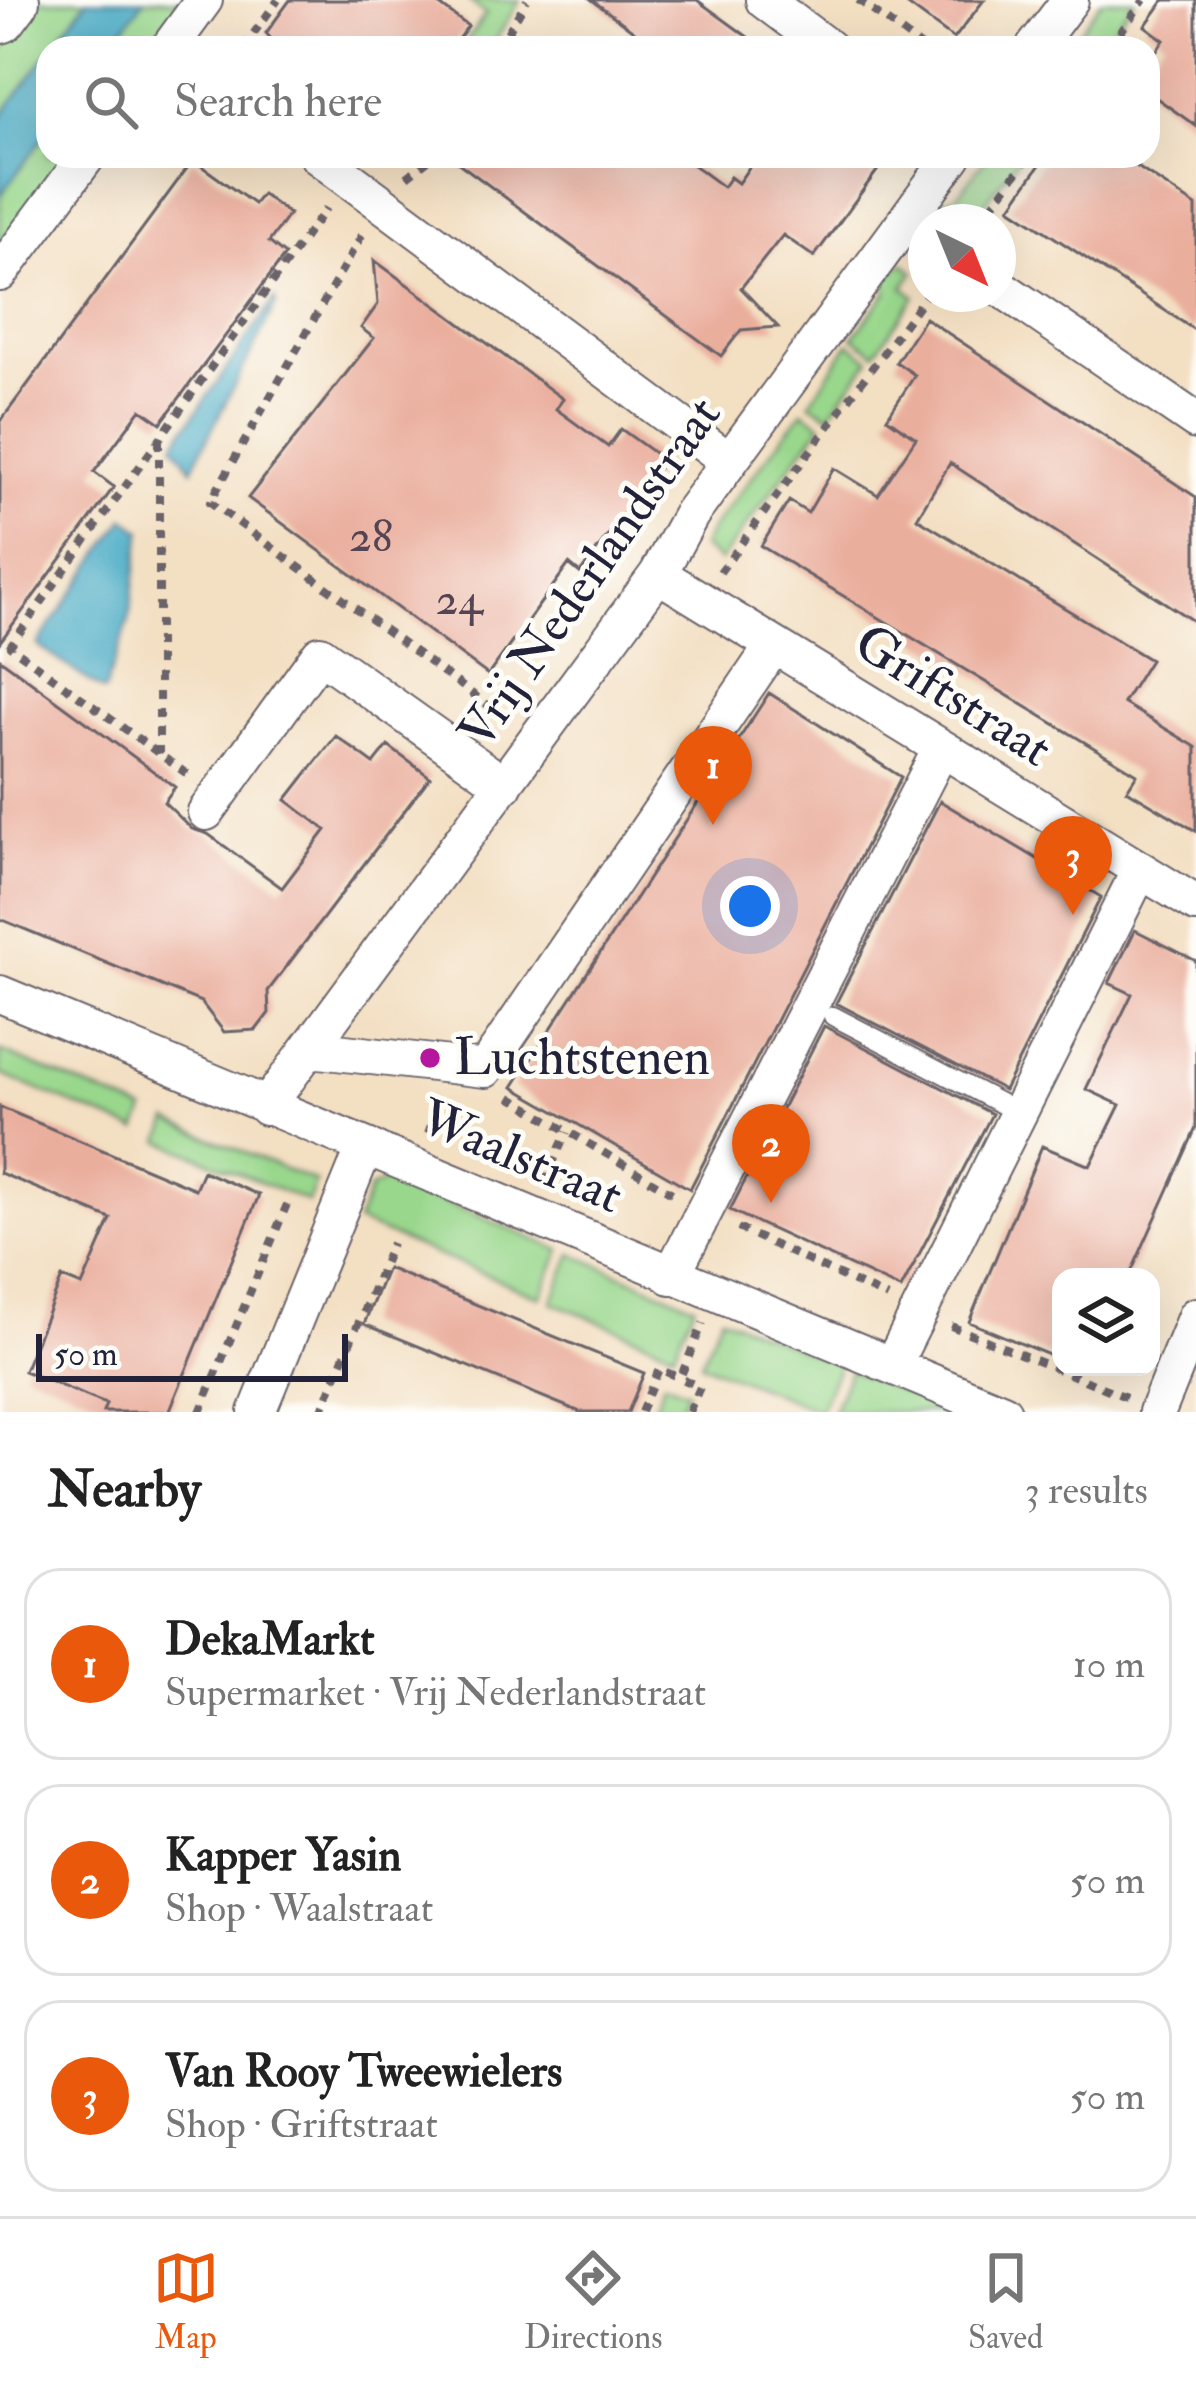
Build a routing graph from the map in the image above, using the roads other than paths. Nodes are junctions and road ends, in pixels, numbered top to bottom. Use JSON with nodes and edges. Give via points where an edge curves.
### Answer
{"nodes":[{"id":1,"x":12,"y":0,"type":"edge"},
{"id":2,"x":204,"y":0,"type":"edge"},
{"id":3,"x":764,"y":0,"type":"edge"},
{"id":4,"x":1070,"y":0,"type":"edge"},
{"id":5,"x":0,"y":16,"type":"edge"},
{"id":6,"x":179,"y":36,"type":"edge"},
{"id":7,"x":812,"y":36,"type":"edge"},
{"id":8,"x":1043,"y":36,"type":"edge"},
{"id":9,"x":79,"y":168,"type":"edge"},
{"id":10,"x":334,"y":168,"type":"edge"},
{"id":11,"x":947,"y":168,"type":"edge"},
{"id":12,"x":928,"y":204,"type":"edge"},
{"id":13,"x":908,"y":237,"type":"edge"},
{"id":14,"x":0,"y":273,"type":"edge"},
{"id":15,"x":1016,"y":298,"type":"edge"},
{"id":16,"x":1196,"y":421,"type":"edge"},
{"id":17,"x":729,"y":461,"type":"junction"},
{"id":18,"x":658,"y":574,"type":"junction"},
{"id":19,"x":774,"y":645,"type":"junction"},
{"id":20,"x":941,"y":749,"type":"junction"},
{"id":21,"x":504,"y":785,"type":"junction"},
{"id":22,"x":212,"y":804,"type":"road end"},
{"id":23,"x":1140,"y":870,"type":"junction"},
{"id":24,"x":1196,"y":904,"type":"edge"},
{"id":25,"x":0,"y":994,"type":"edge"},
{"id":26,"x":833,"y":1016,"type":"dead end"},
{"id":27,"x":310,"y":1049,"type":"junction"},
{"id":28,"x":266,"y":1107,"type":"junction"},
{"id":29,"x":1017,"y":1112,"type":"junction"},
{"id":30,"x":365,"y":1147,"type":"junction"},
{"id":31,"x":671,"y":1276,"type":"junction"},
{"id":32,"x":1196,"y":1316,"type":"edge"},
{"id":33,"x":893,"y":1364,"type":"junction"},
{"id":34,"x":1157,"y":1411,"type":"edge"},
{"id":35,"x":256,"y":1412,"type":"edge"},
{"id":36,"x":1003,"y":1412,"type":"edge"}],
"edges":[{"from":1,"to":5,"type":"main road"},
{"from":2,"to":6,"type":"street"},
{"from":3,"to":7,"type":"street"},
{"from":4,"to":8,"type":"street"},
{"from":9,"to":14,"type":"street"},
{"from":10,"to":17,"type":"street"},
{"from":11,"to":12,"type":"street","name":"Vrij Nederlandstraat"},
{"from":13,"to":17,"type":"street","name":"Vrij Nederlandstraat"},
{"from":15,"to":16,"type":"street"},
{"from":17,"to":18,"type":"street","name":"Vrij Nederlandstraat"},
{"from":18,"to":19,"type":"street","name":"Griftstraat"},
{"from":18,"to":21,"type":"street","name":"Vrij Nederlandstraat"},
{"from":19,"to":20,"type":"street","name":"Griftstraat"},
{"from":19,"to":27,"type":"street","via":[[485,1069]]},
{"from":20,"to":23,"type":"street","name":"Griftstraat"},
{"from":20,"to":31,"type":"street"},
{"from":21,"to":22,"type":"street","via":[[320,654]]},
{"from":21,"to":27,"type":"street","name":"Vrij Nederlandstraat"},
{"from":23,"to":24,"type":"street","name":"Griftstraat"},
{"from":23,"to":29,"type":"street"},
{"from":25,"to":28,"type":"street","name":"Waalstraat"},
{"from":26,"to":29,"type":"lane"},
{"from":27,"to":28,"type":"street","name":"Vrij Nederlandstraat"},
{"from":28,"to":30,"type":"street","name":"Waalstraat"},
{"from":29,"to":33,"type":"street"},
{"from":30,"to":31,"type":"street","name":"Waalstraat"},
{"from":30,"to":35,"type":"street"},
{"from":31,"to":33,"type":"street","name":"Waalstraat"},
{"from":32,"to":34,"type":"street"},
{"from":33,"to":36,"type":"street","name":"Waalstraat"}]}
